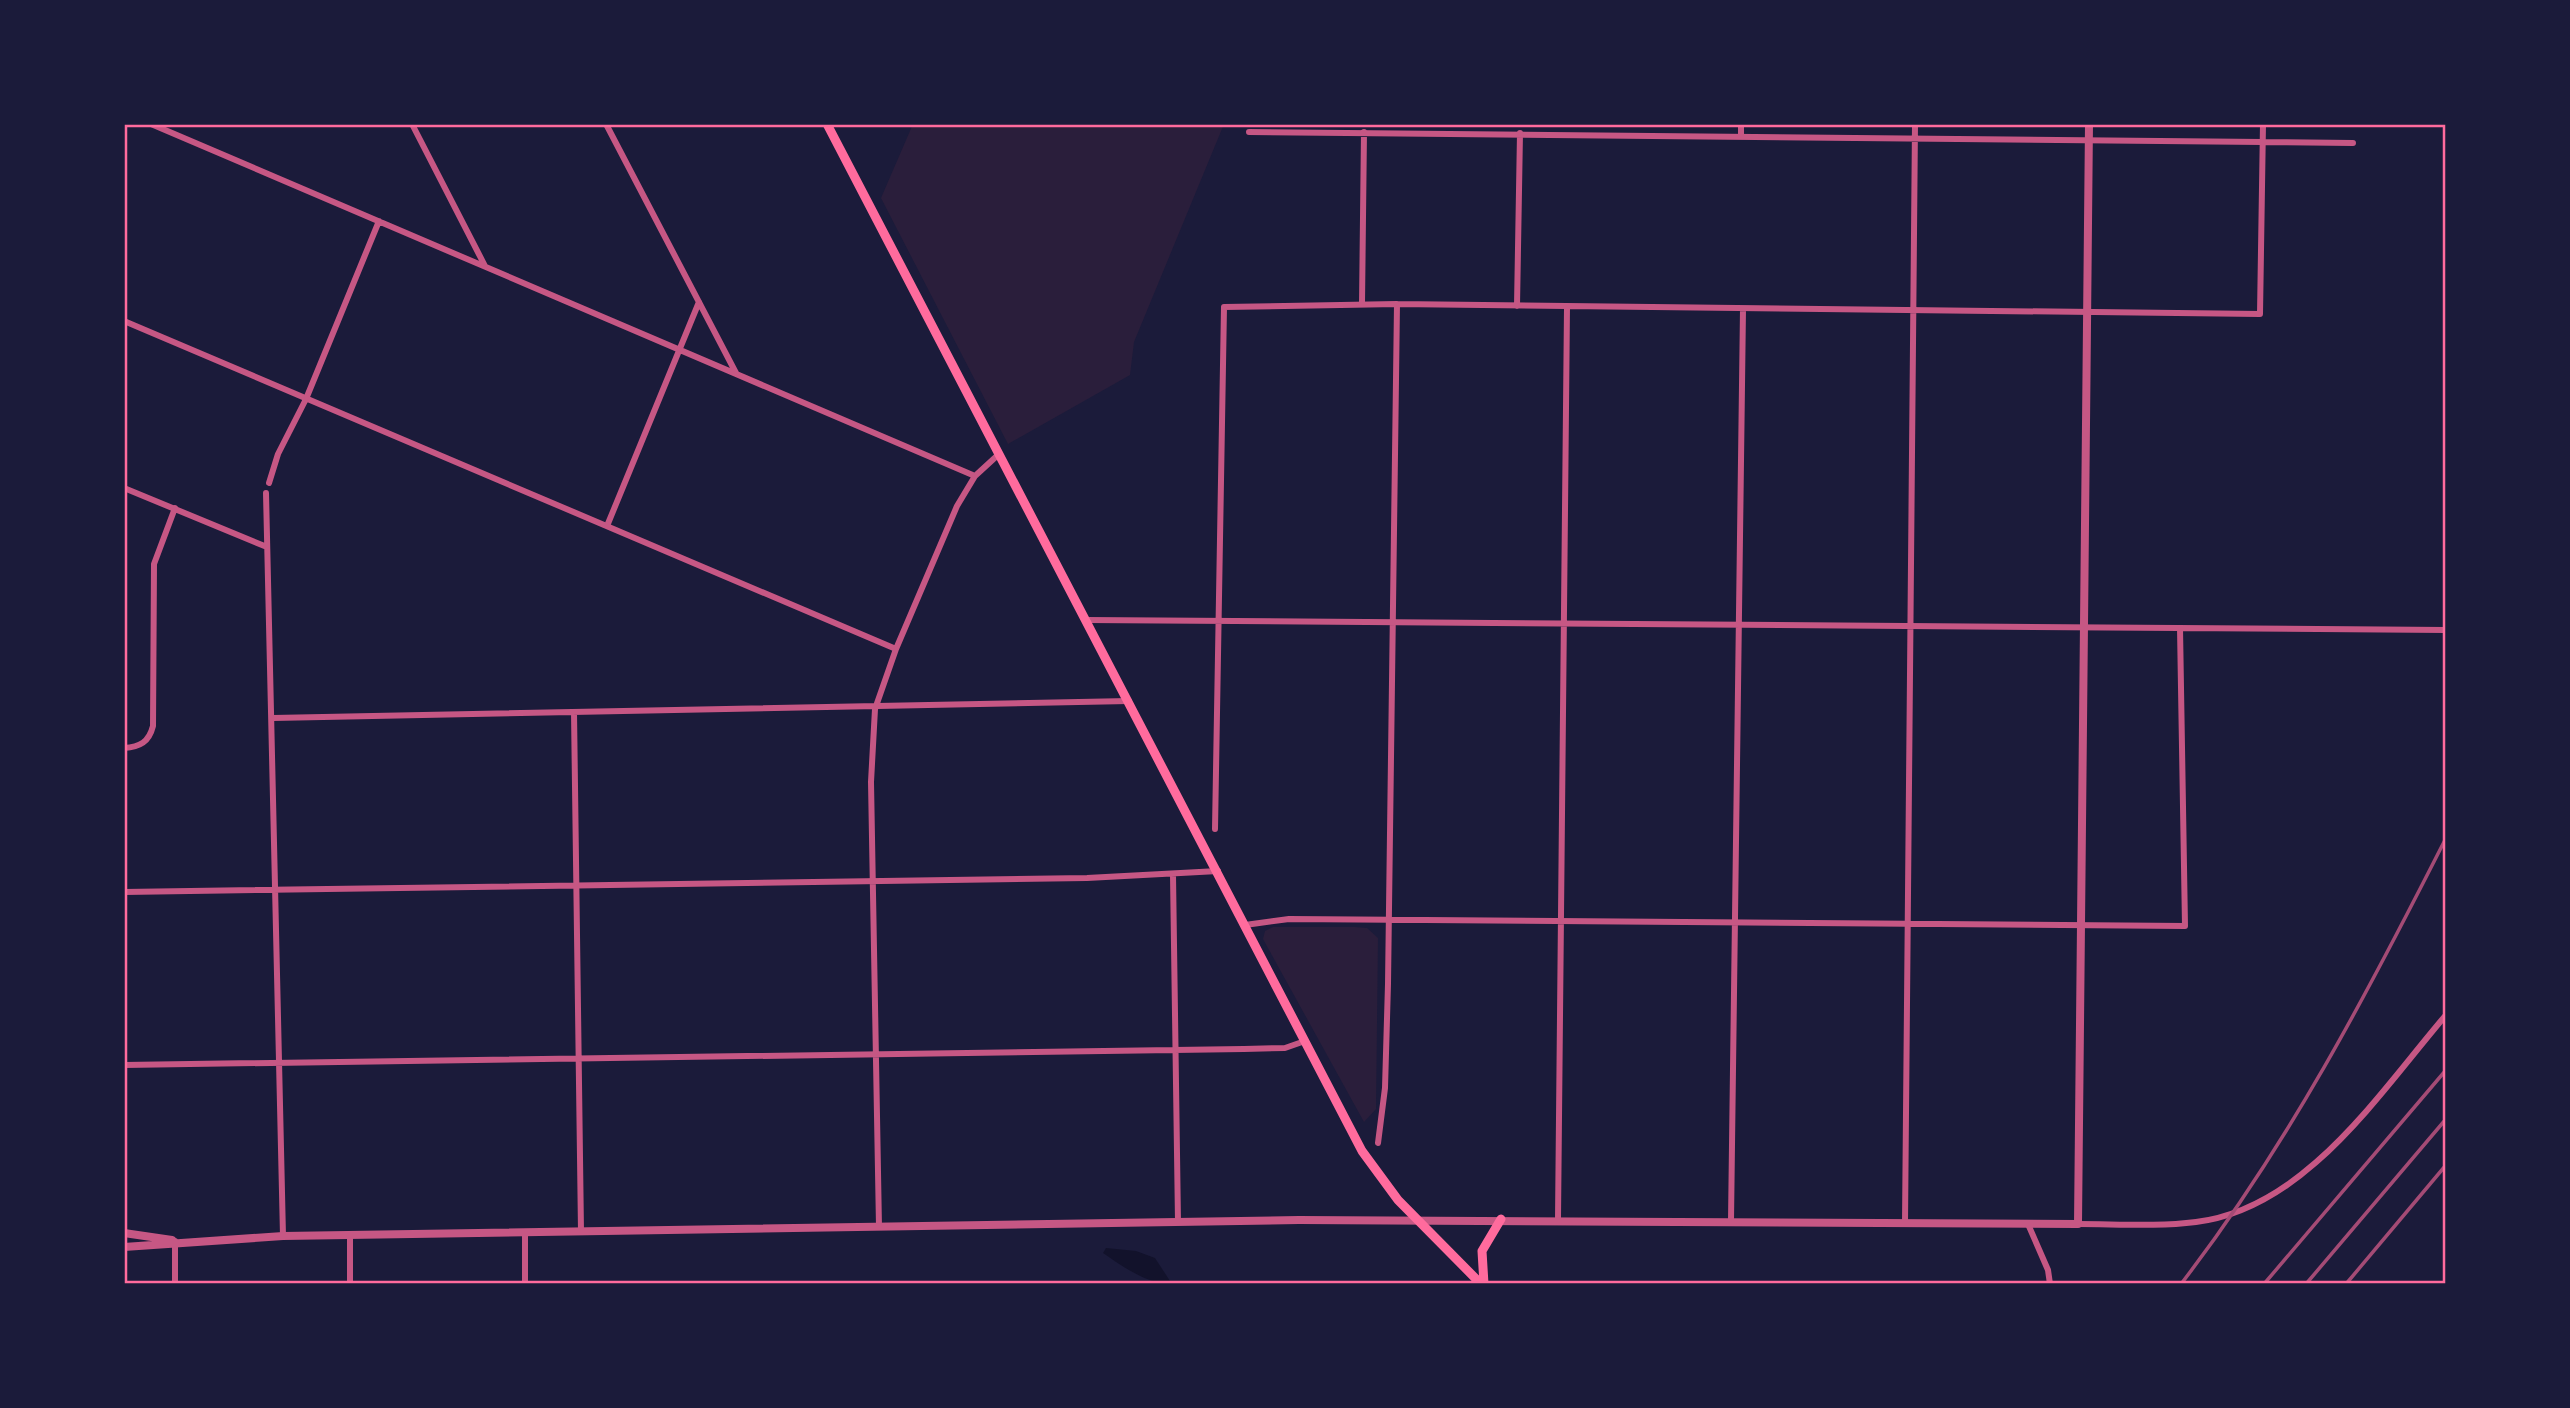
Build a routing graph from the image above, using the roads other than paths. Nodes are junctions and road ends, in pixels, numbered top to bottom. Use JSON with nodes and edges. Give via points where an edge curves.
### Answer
{"nodes":[{"id":1,"x":151,"y":124,"type":"edge"},
{"id":2,"x":412,"y":124,"type":"edge"},
{"id":3,"x":606,"y":124,"type":"edge"},
{"id":4,"x":827,"y":124,"type":"edge"},
{"id":5,"x":1570,"y":124,"type":"edge"},
{"id":6,"x":1741,"y":124,"type":"edge"},
{"id":7,"x":1915,"y":124,"type":"edge"},
{"id":8,"x":2089,"y":124,"type":"edge"},
{"id":9,"x":2263,"y":124,"type":"edge"},
{"id":10,"x":1397,"y":128,"type":"edge"},
{"id":11,"x":1249,"y":132,"type":"dead end"},
{"id":12,"x":1364,"y":132,"type":"junction"},
{"id":13,"x":1520,"y":133,"type":"junction"},
{"id":14,"x":1570,"y":134,"type":"junction"},
{"id":15,"x":1741,"y":135,"type":"junction"},
{"id":16,"x":1915,"y":138,"type":"junction"},
{"id":17,"x":2089,"y":141,"type":"junction"},
{"id":18,"x":2263,"y":143,"type":"junction"},
{"id":19,"x":2353,"y":143,"type":"dead end"},
{"id":20,"x":379,"y":221,"type":"junction"},
{"id":21,"x":485,"y":265,"type":"junction"},
{"id":22,"x":699,"y":302,"type":"junction"},
{"id":23,"x":1362,"y":304,"type":"junction"},
{"id":24,"x":1396,"y":304,"type":"junction"},
{"id":25,"x":1517,"y":306,"type":"junction"},
{"id":26,"x":1567,"y":307,"type":"junction"},
{"id":27,"x":1743,"y":309,"type":"junction"},
{"id":28,"x":1913,"y":311,"type":"junction"},
{"id":29,"x":2087,"y":313,"type":"junction"},
{"id":30,"x":124,"y":321,"type":"edge"},
{"id":31,"x":680,"y":349,"type":"junction"},
{"id":32,"x":736,"y":373,"type":"junction"},
{"id":33,"x":306,"y":399,"type":"junction"},
{"id":34,"x":999,"y":454,"type":"junction"},
{"id":35,"x":975,"y":476,"type":"junction"},
{"id":36,"x":269,"y":483,"type":"dead end"},
{"id":37,"x":124,"y":488,"type":"edge"},
{"id":38,"x":266,"y":493,"type":"dead end"},
{"id":39,"x":175,"y":508,"type":"junction"},
{"id":40,"x":607,"y":526,"type":"junction"},
{"id":41,"x":267,"y":547,"type":"junction"},
{"id":42,"x":1218,"y":619,"type":"junction"},
{"id":43,"x":1086,"y":620,"type":"junction"},
{"id":44,"x":1393,"y":621,"type":"junction"},
{"id":45,"x":1564,"y":622,"type":"junction"},
{"id":46,"x":1737,"y":624,"type":"junction"},
{"id":47,"x":1910,"y":625,"type":"junction"},
{"id":48,"x":2084,"y":626,"type":"junction"},
{"id":49,"x":2180,"y":628,"type":"junction"},
{"id":50,"x":2446,"y":630,"type":"edge"},
{"id":51,"x":896,"y":649,"type":"junction"},
{"id":52,"x":1129,"y":701,"type":"junction"},
{"id":53,"x":875,"y":707,"type":"junction"},
{"id":54,"x":574,"y":712,"type":"junction"},
{"id":55,"x":273,"y":718,"type":"junction"},
{"id":56,"x":124,"y":748,"type":"edge"},
{"id":57,"x":1214,"y":829,"type":"dead end"},
{"id":58,"x":1218,"y":871,"type":"junction"},
{"id":59,"x":1173,"y":875,"type":"junction"},
{"id":60,"x":872,"y":881,"type":"junction"},
{"id":61,"x":576,"y":885,"type":"junction"},
{"id":62,"x":277,"y":890,"type":"junction"},
{"id":63,"x":124,"y":892,"type":"edge"},
{"id":64,"x":1389,"y":920,"type":"junction"},
{"id":65,"x":1563,"y":920,"type":"junction"},
{"id":66,"x":1733,"y":922,"type":"junction"},
{"id":67,"x":1908,"y":924,"type":"junction"},
{"id":68,"x":1245,"y":925,"type":"junction"},
{"id":69,"x":2081,"y":926,"type":"junction"},
{"id":70,"x":2446,"y":1015,"type":"edge"},
{"id":71,"x":1305,"y":1041,"type":"junction"},
{"id":72,"x":1176,"y":1050,"type":"junction"},
{"id":73,"x":876,"y":1054,"type":"junction"},
{"id":74,"x":578,"y":1059,"type":"junction"},
{"id":75,"x":279,"y":1063,"type":"junction"},
{"id":76,"x":124,"y":1065,"type":"edge"},
{"id":77,"x":1378,"y":1143,"type":"dead end"},
{"id":78,"x":1417,"y":1219,"type":"junction"},
{"id":79,"x":1501,"y":1219,"type":"junction"},
{"id":80,"x":1558,"y":1219,"type":"junction"},
{"id":81,"x":1731,"y":1221,"type":"junction"},
{"id":82,"x":1178,"y":1222,"type":"junction"},
{"id":83,"x":1905,"y":1223,"type":"junction"},
{"id":84,"x":2028,"y":1224,"type":"junction"},
{"id":85,"x":2078,"y":1224,"type":"junction"},
{"id":86,"x":879,"y":1227,"type":"junction"},
{"id":87,"x":581,"y":1231,"type":"junction"},
{"id":88,"x":525,"y":1232,"type":"junction"},
{"id":89,"x":124,"y":1233,"type":"edge"},
{"id":90,"x":350,"y":1234,"type":"junction"},
{"id":91,"x":283,"y":1236,"type":"junction"},
{"id":92,"x":175,"y":1241,"type":"junction"},
{"id":93,"x":124,"y":1247,"type":"edge"},
{"id":94,"x":175,"y":1284,"type":"edge"},
{"id":95,"x":350,"y":1284,"type":"edge"},
{"id":96,"x":525,"y":1284,"type":"edge"},
{"id":97,"x":1483,"y":1284,"type":"edge"},
{"id":98,"x":2050,"y":1284,"type":"edge"}],
"edges":[{"from":1,"to":20,"type":"street"},
{"from":2,"to":21,"type":"street"},
{"from":3,"to":22,"type":"street"},
{"from":4,"to":34,"type":"main road"},
{"from":5,"to":14,"type":"street"},
{"from":6,"to":15,"type":"street"},
{"from":7,"to":16,"type":"street"},
{"from":8,"to":17,"type":"street"},
{"from":9,"to":18,"type":"street"},
{"from":10,"to":12,"type":"street"},
{"from":10,"to":13,"type":"street"},
{"from":11,"to":12,"type":"street"},
{"from":12,"to":23,"type":"street"},
{"from":13,"to":14,"type":"street"},
{"from":13,"to":25,"type":"street"},
{"from":14,"to":15,"type":"street"},
{"from":15,"to":16,"type":"street"},
{"from":16,"to":17,"type":"street"},
{"from":16,"to":28,"type":"street"},
{"from":17,"to":18,"type":"street"},
{"from":17,"to":29,"type":"street"},
{"from":18,"to":19,"type":"street"},
{"from":18,"to":29,"type":"street","via":[[2260,314]]},
{"from":20,"to":21,"type":"street"},
{"from":20,"to":33,"type":"street"},
{"from":21,"to":31,"type":"street"},
{"from":22,"to":31,"type":"street"},
{"from":22,"to":32,"type":"street"},
{"from":23,"to":24,"type":"street"},
{"from":23,"to":42,"type":"street","via":[[1224,307]]},
{"from":24,"to":25,"type":"street"},
{"from":24,"to":44,"type":"street"},
{"from":25,"to":26,"type":"street"},
{"from":26,"to":27,"type":"street"},
{"from":26,"to":45,"type":"street"},
{"from":27,"to":28,"type":"street"},
{"from":27,"to":46,"type":"street"},
{"from":28,"to":29,"type":"street"},
{"from":28,"to":47,"type":"street"},
{"from":29,"to":48,"type":"street"},
{"from":30,"to":33,"type":"street"},
{"from":31,"to":32,"type":"street"},
{"from":31,"to":40,"type":"street"},
{"from":32,"to":35,"type":"street"},
{"from":33,"to":36,"type":"street","via":[[278,453]]},
{"from":33,"to":40,"type":"street"},
{"from":34,"to":35,"type":"street"},
{"from":34,"to":43,"type":"main road"},
{"from":35,"to":51,"type":"street","via":[[935,554]]},
{"from":37,"to":39,"type":"street"},
{"from":38,"to":41,"type":"street"},
{"from":39,"to":41,"type":"street"},
{"from":39,"to":56,"type":"street","via":[[154,564],[153,726],[141,745]]},
{"from":40,"to":51,"type":"street"},
{"from":41,"to":55,"type":"street"},
{"from":42,"to":43,"type":"street"},
{"from":42,"to":44,"type":"street"},
{"from":42,"to":57,"type":"street"},
{"from":43,"to":52,"type":"main road"},
{"from":44,"to":45,"type":"street"},
{"from":44,"to":64,"type":"street"},
{"from":45,"to":46,"type":"street"},
{"from":45,"to":65,"type":"street"},
{"from":46,"to":47,"type":"street"},
{"from":46,"to":66,"type":"street"},
{"from":47,"to":48,"type":"street"},
{"from":47,"to":67,"type":"street"},
{"from":48,"to":49,"type":"street"},
{"from":48,"to":69,"type":"street"},
{"from":49,"to":50,"type":"street"},
{"from":49,"to":69,"type":"street","via":[[2185,926]]},
{"from":51,"to":53,"type":"street"},
{"from":52,"to":53,"type":"street"},
{"from":52,"to":58,"type":"main road"},
{"from":53,"to":54,"type":"street"},
{"from":53,"to":60,"type":"street"},
{"from":54,"to":55,"type":"street"},
{"from":54,"to":61,"type":"street"},
{"from":55,"to":62,"type":"street"},
{"from":58,"to":59,"type":"street"},
{"from":58,"to":68,"type":"main road"},
{"from":59,"to":60,"type":"street"},
{"from":59,"to":72,"type":"street"},
{"from":60,"to":61,"type":"street"},
{"from":60,"to":73,"type":"street"},
{"from":61,"to":62,"type":"street"},
{"from":61,"to":74,"type":"street"},
{"from":62,"to":63,"type":"street"},
{"from":62,"to":75,"type":"street"},
{"from":64,"to":65,"type":"street"},
{"from":64,"to":68,"type":"street","via":[[1289,919]]},
{"from":64,"to":77,"type":"street","via":[[1385,1087]]},
{"from":65,"to":66,"type":"street"},
{"from":65,"to":80,"type":"street"},
{"from":66,"to":67,"type":"street"},
{"from":66,"to":81,"type":"street"},
{"from":67,"to":69,"type":"street"},
{"from":67,"to":83,"type":"street"},
{"from":68,"to":71,"type":"main road"},
{"from":69,"to":85,"type":"street"},
{"from":70,"to":85,"type":"street","via":[[2333,1146],[2285,1189],[2261,1203],[2198,1222]]},
{"from":71,"to":72,"type":"street","via":[[1285,1048]]},
{"from":71,"to":78,"type":"main road","via":[[1362,1151]]},
{"from":72,"to":73,"type":"street"},
{"from":72,"to":82,"type":"street"},
{"from":73,"to":74,"type":"street"},
{"from":73,"to":86,"type":"street"},
{"from":74,"to":75,"type":"street"},
{"from":74,"to":87,"type":"street"},
{"from":75,"to":76,"type":"street"},
{"from":75,"to":91,"type":"street"},
{"from":78,"to":79,"type":"street"},
{"from":78,"to":82,"type":"street"},
{"from":78,"to":97,"type":"main road"},
{"from":79,"to":80,"type":"street"},
{"from":79,"to":97,"type":"main road","via":[[1482,1251]]},
{"from":80,"to":81,"type":"street"},
{"from":81,"to":83,"type":"street"},
{"from":82,"to":86,"type":"street"},
{"from":83,"to":84,"type":"street"},
{"from":84,"to":85,"type":"street"},
{"from":84,"to":98,"type":"street","via":[[2049,1270]]},
{"from":86,"to":87,"type":"street"},
{"from":87,"to":88,"type":"street"},
{"from":88,"to":90,"type":"street"},
{"from":88,"to":96,"type":"street"},
{"from":89,"to":92,"type":"street"},
{"from":90,"to":91,"type":"street"},
{"from":90,"to":95,"type":"street"},
{"from":91,"to":92,"type":"street"},
{"from":92,"to":93,"type":"street"},
{"from":92,"to":94,"type":"street"}]}
